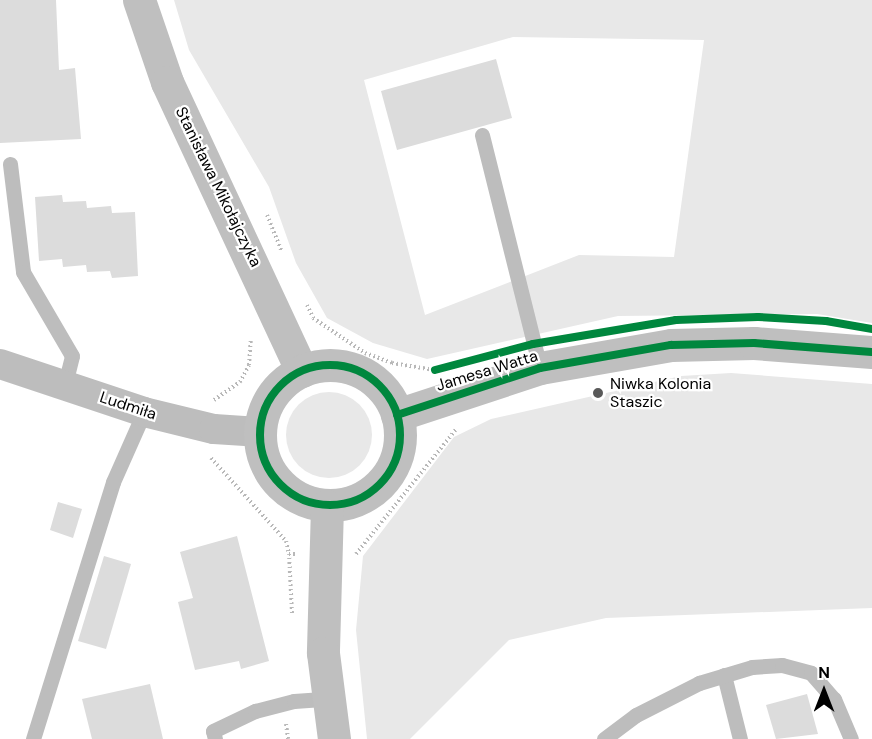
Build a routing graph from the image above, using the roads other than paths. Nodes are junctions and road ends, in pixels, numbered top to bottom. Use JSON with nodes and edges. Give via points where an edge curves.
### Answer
{"nodes":[{"id":1,"x":139,"y":0,"type":"edge"},
{"id":2,"x":482,"y":135,"type":"dead end"},
{"id":3,"x":10,"y":164,"type":"dead end"},
{"id":4,"x":872,"y":352,"type":"edge"},
{"id":5,"x":0,"y":364,"type":"edge"},
{"id":6,"x":540,"y":369,"type":"junction"},
{"id":7,"x":302,"y":371,"type":"junction"},
{"id":8,"x":65,"y":384,"type":"junction"},
{"id":9,"x":144,"y":412,"type":"junction"},
{"id":10,"x":397,"y":415,"type":"junction"},
{"id":11,"x":259,"y":432,"type":"junction"},
{"id":12,"x":327,"y":506,"type":"junction"},
{"id":13,"x":724,"y":675,"type":"junction"},
{"id":14,"x":326,"y":699,"type":"junction"},
{"id":15,"x":33,"y":739,"type":"edge"},
{"id":16,"x":215,"y":739,"type":"edge"},
{"id":17,"x":334,"y":739,"type":"edge"},
{"id":18,"x":604,"y":739,"type":"edge"},
{"id":19,"x":740,"y":739,"type":"edge"},
{"id":20,"x":850,"y":739,"type":"edge"}],
"edges":[{"from":1,"to":7,"type":"street","name":"Stanisława Mikołajczyka","via":[[168,82]]},
{"from":2,"to":6,"type":"lane"},
{"from":3,"to":8,"type":"lane","via":[[23,272],[72,356]]},
{"from":4,"to":6,"type":"street","name":"Jamesa Watta","via":[[754,343],[671,345]]},
{"from":5,"to":8,"type":"street","name":"Ludmiła"},
{"from":6,"to":10,"type":"street","name":"Jamesa Watta"},
{"from":7,"to":10,"type":"street","via":[[325,365],[359,372],[387,394]]},
{"from":7,"to":11,"type":"street","via":[[280,385],[265,407]]},
{"from":8,"to":9,"type":"street","name":"Ludmiła"},
{"from":9,"to":11,"type":"street","name":"Ludmiła","via":[[213,429]]},
{"from":9,"to":15,"type":"lane","via":[[113,482]]},
{"from":10,"to":12,"type":"street","via":[[400,441],[393,467],[377,488],[354,502]]},
{"from":11,"to":12,"type":"street","via":[[262,454],[271,474],[286,491]]},
{"from":12,"to":14,"type":"street","via":[[323,587]]},
{"from":13,"to":18,"type":"lane","via":[[699,683],[636,715]]},
{"from":13,"to":19,"type":"lane"},
{"from":13,"to":20,"type":"lane","via":[[782,664],[810,672],[834,699]]},
{"from":14,"to":16,"type":"lane","via":[[294,701],[255,711],[213,730]]},
{"from":14,"to":17,"type":"street"}]}
